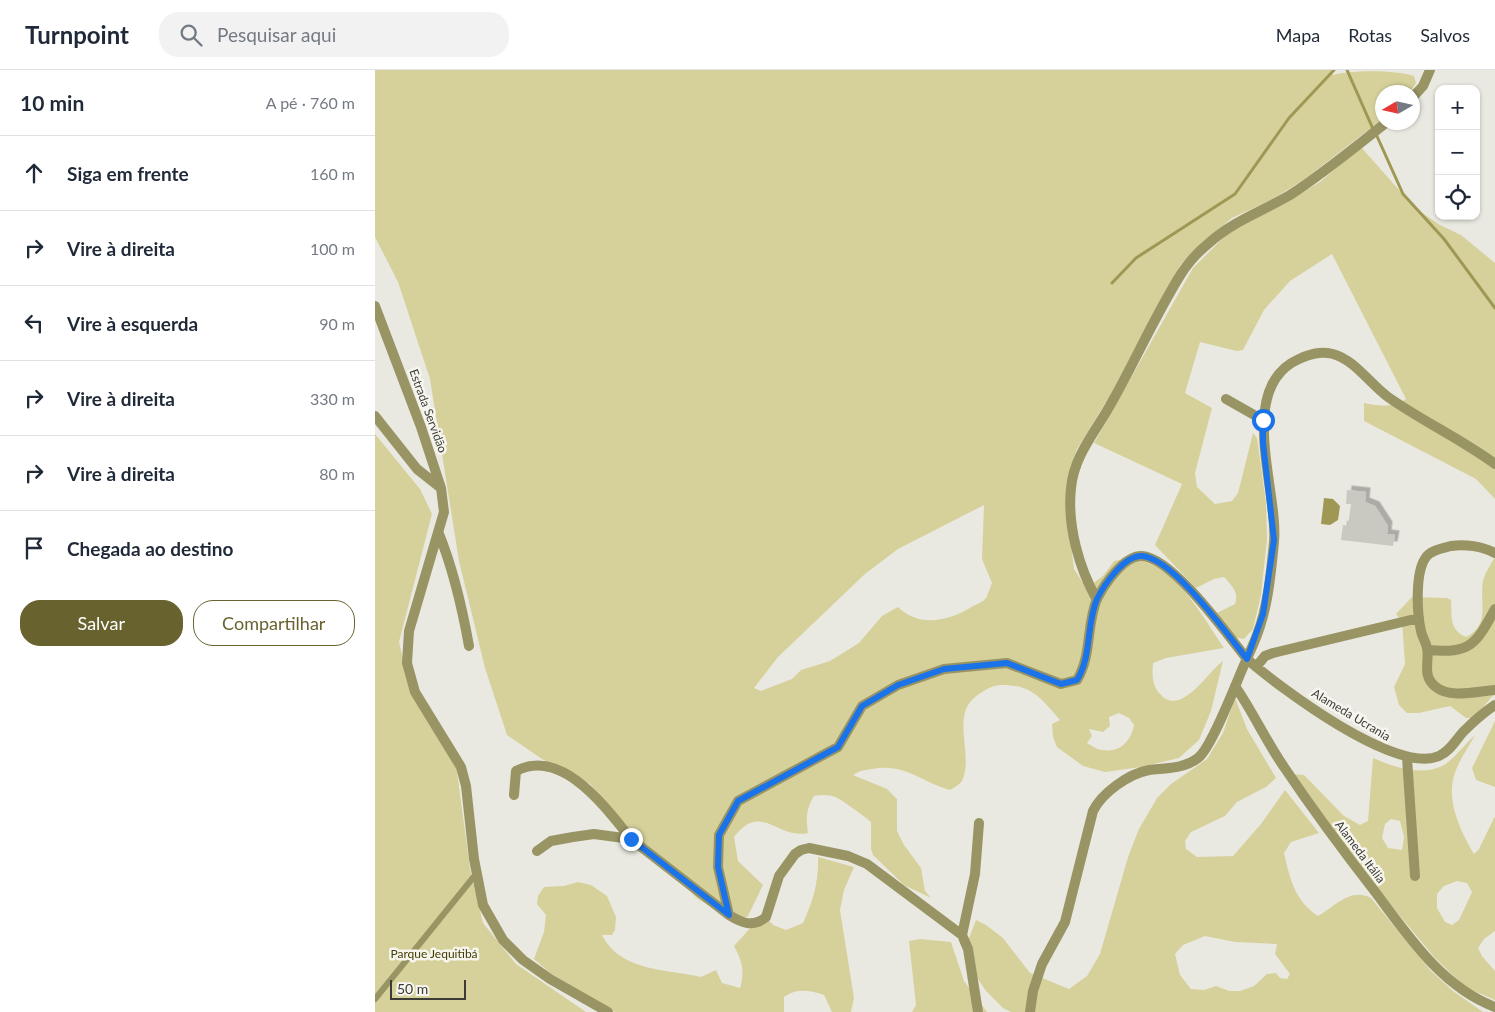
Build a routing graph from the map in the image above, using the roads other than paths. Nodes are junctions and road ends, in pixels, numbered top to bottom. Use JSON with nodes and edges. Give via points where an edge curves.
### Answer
{"nodes":[{"id":1,"x":1431,"y":70,"type":"edge"},
{"id":2,"x":1420,"y":89,"type":"edge"},
{"id":3,"x":1376,"y":130,"type":"edge"},
{"id":4,"x":375,"y":306,"type":"edge"},
{"id":5,"x":1226,"y":399,"type":"dead end"},
{"id":6,"x":375,"y":416,"type":"edge"},
{"id":7,"x":1263,"y":420,"type":"junction"},
{"id":8,"x":1495,"y":464,"type":"edge"},
{"id":9,"x":441,"y":488,"type":"junction"},
{"id":10,"x":440,"y":531,"type":"junction"},
{"id":11,"x":1495,"y":553,"type":"edge"},
{"id":12,"x":1097,"y":600,"type":"junction"},
{"id":13,"x":1495,"y":609,"type":"edge"},
{"id":14,"x":1419,"y":618,"type":"junction"},
{"id":15,"x":469,"y":646,"type":"dead end"},
{"id":16,"x":1428,"y":650,"type":"junction"},
{"id":17,"x":1247,"y":659,"type":"junction"},
{"id":18,"x":1255,"y":667,"type":"junction"},
{"id":19,"x":1235,"y":686,"type":"junction"},
{"id":20,"x":1495,"y":690,"type":"edge"},
{"id":21,"x":1495,"y":705,"type":"edge"},
{"id":22,"x":1407,"y":758,"type":"junction"},
{"id":23,"x":514,"y":795,"type":"dead end"},
{"id":24,"x":979,"y":823,"type":"dead end"},
{"id":25,"x":631,"y":839,"type":"junction"},
{"id":26,"x":537,"y":851,"type":"dead end"},
{"id":27,"x":476,"y":874,"type":"junction"},
{"id":28,"x":1415,"y":876,"type":"dead end"},
{"id":29,"x":729,"y":915,"type":"junction"},
{"id":30,"x":962,"y":934,"type":"junction"},
{"id":31,"x":375,"y":999,"type":"edge"},
{"id":32,"x":1495,"y":1008,"type":"edge"},
{"id":33,"x":608,"y":1012,"type":"edge"},
{"id":34,"x":977,"y":1012,"type":"edge"},
{"id":35,"x":1030,"y":1012,"type":"edge"},
{"id":36,"x":1483,"y":1012,"type":"edge"}],
"edges":[{"from":1,"to":2,"type":"street"},
{"from":3,"to":12,"type":"street","via":[[1289,195],[1238,222],[1209,243],[1182,273],[1075,468],[1071,507],[1075,537],[1086,581]]},
{"from":4,"to":9,"type":"street","name":"Estrada Servidão"},
{"from":5,"to":7,"type":"street"},
{"from":6,"to":9,"type":"street","via":[[417,468]]},
{"from":7,"to":8,"type":"street","via":[[1270,392],[1279,374],[1312,354],[1333,354],[1346,360],[1387,396]]},
{"from":7,"to":17,"type":"street","via":[[1274,540],[1263,614]]},
{"from":9,"to":10,"type":"street","name":"Estrada Servidão","via":[[444,512]]},
{"from":10,"to":15,"type":"street","via":[[462,602]]},
{"from":10,"to":27,"type":"street","via":[[409,631],[407,664],[415,692],[461,767]]},
{"from":11,"to":14,"type":"street","via":[[1473,546],[1455,546],[1428,554],[1418,581]]},
{"from":12,"to":17,"type":"street","name":"Alameda Ucrania","via":[[1111,575],[1133,557],[1154,560],[1203,603]]},
{"from":12,"to":29,"type":"street","name":"Alameda Ucrania","via":[[1085,668],[1077,680],[1061,684],[1007,663],[944,669],[898,685],[862,706],[838,747],[738,801],[719,835],[718,867]]},
{"from":13,"to":16,"type":"street","via":[[1484,632],[1472,644],[1444,651]]},
{"from":14,"to":16,"type":"street"},
{"from":14,"to":18,"type":"street","via":[[1273,653],[1265,656]]},
{"from":16,"to":20,"type":"street","via":[[1427,672],[1434,686],[1444,692]]},
{"from":17,"to":18,"type":"street","name":"Alameda Ucrania"},
{"from":17,"to":19,"type":"street"},
{"from":18,"to":22,"type":"street","name":"Alameda Ucrania","via":[[1369,742]]},
{"from":19,"to":32,"type":"street","name":"Alameda Itália","via":[[1283,766],[1412,941],[1453,984]]},
{"from":19,"to":35,"type":"street","via":[[1210,742],[1198,758],[1187,765],[1146,770],[1099,800],[1093,811],[1065,922],[1043,964],[1033,991]]},
{"from":21,"to":22,"type":"street","name":"Alameda Ucrania","via":[[1447,752],[1425,760]]},
{"from":22,"to":28,"type":"street"},
{"from":23,"to":25,"type":"street","via":[[516,771],[529,764],[545,765],[584,785]]},
{"from":24,"to":30,"type":"street","via":[[975,874]]},
{"from":25,"to":26,"type":"street","via":[[594,834],[573,836],[551,841]]},
{"from":25,"to":29,"type":"street"},
{"from":27,"to":31,"type":"lane"},
{"from":27,"to":33,"type":"street","via":[[483,905],[503,940],[523,960],[550,979]]},
{"from":29,"to":30,"type":"street","via":[[741,923],[751,924],[766,917],[779,876],[795,854],[809,848],[848,856],[867,864]]},
{"from":30,"to":34,"type":"street","via":[[968,949]]},
{"from":32,"to":36,"type":"street"}]}
